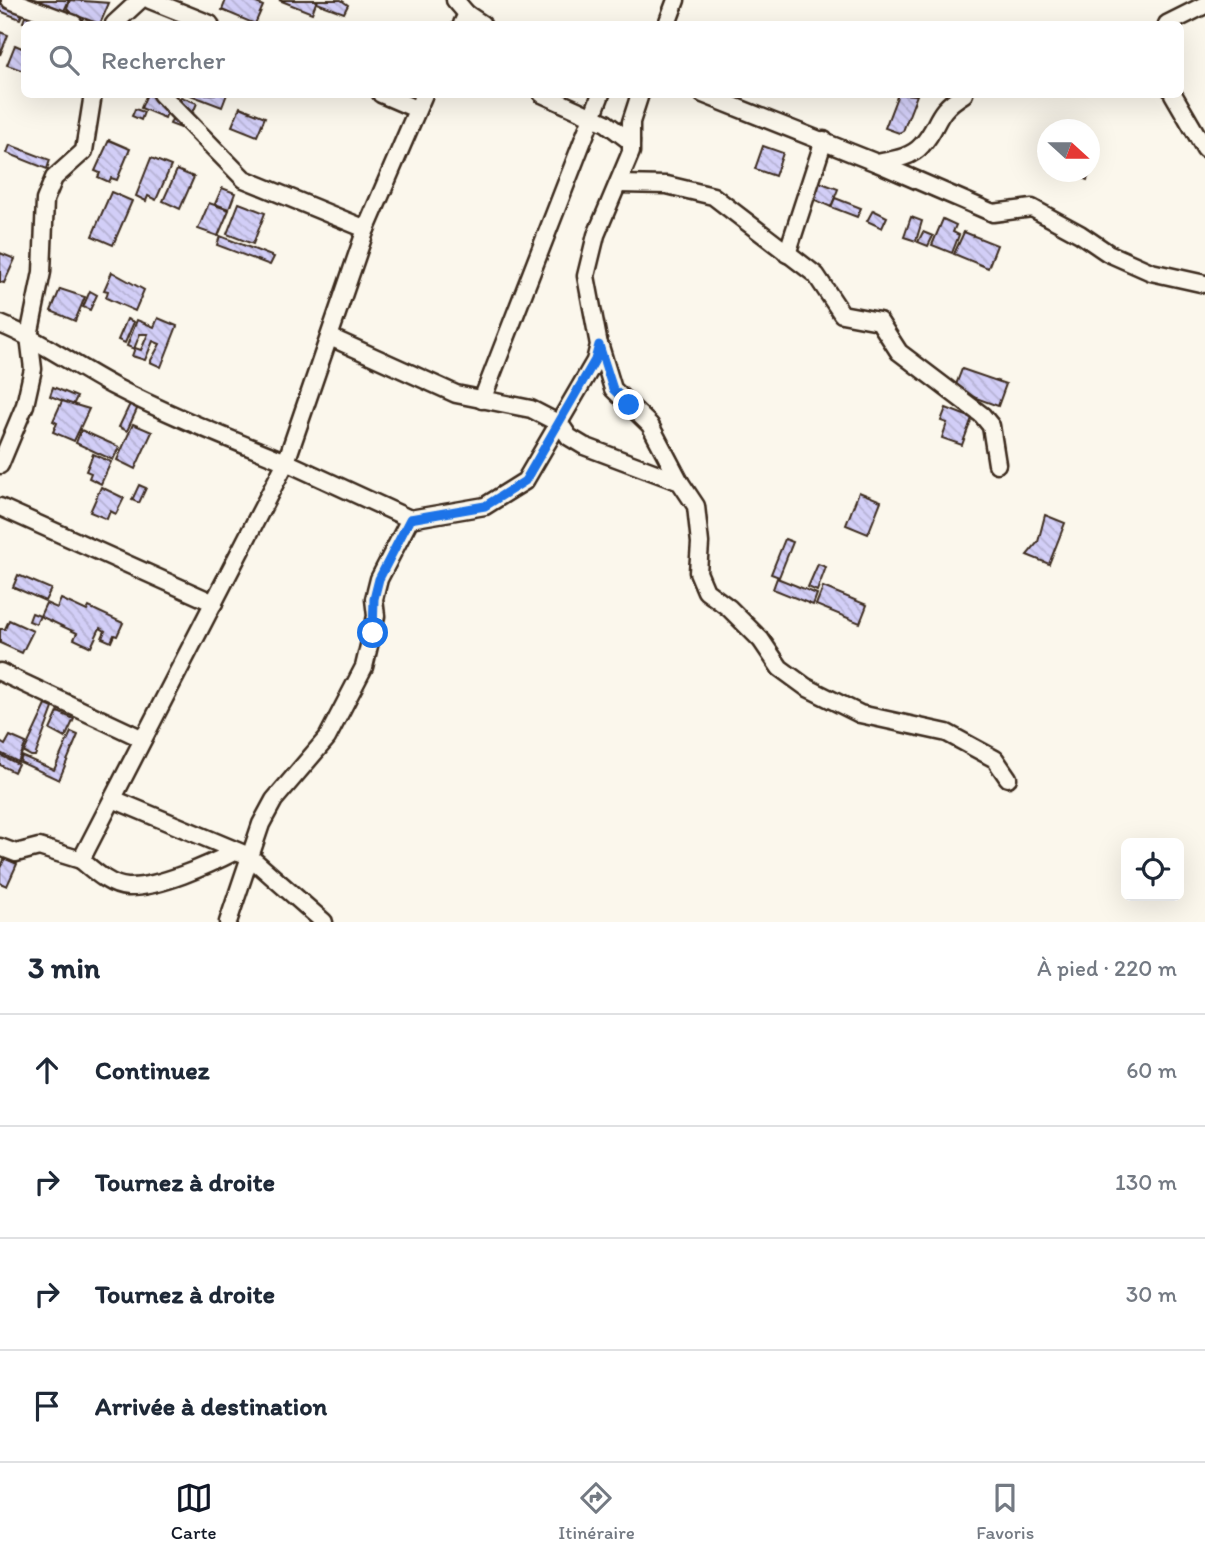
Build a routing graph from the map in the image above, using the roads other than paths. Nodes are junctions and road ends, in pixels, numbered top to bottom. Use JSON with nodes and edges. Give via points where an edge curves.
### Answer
{"nodes":[{"id":1,"x":10,"y":0,"type":"edge"},
{"id":2,"x":140,"y":0,"type":"edge"},
{"id":3,"x":150,"y":0,"type":"edge"},
{"id":4,"x":455,"y":0,"type":"edge"},
{"id":5,"x":676,"y":0,"type":"edge"},
{"id":6,"x":1180,"y":0,"type":"edge"},
{"id":7,"x":1205,"y":5,"type":"edge"},
{"id":8,"x":465,"y":19,"type":"edge"},
{"id":9,"x":66,"y":21,"type":"edge"},
{"id":10,"x":117,"y":21,"type":"edge"},
{"id":11,"x":202,"y":21,"type":"edge"},
{"id":12,"x":668,"y":21,"type":"edge"},
{"id":13,"x":1170,"y":21,"type":"edge"},
{"id":14,"x":1174,"y":21,"type":"edge"},
{"id":15,"x":92,"y":98,"type":"edge"},
{"id":16,"x":165,"y":98,"type":"edge"},
{"id":17,"x":400,"y":98,"type":"edge"},
{"id":18,"x":550,"y":98,"type":"edge"},
{"id":19,"x":600,"y":98,"type":"edge"},
{"id":20,"x":639,"y":98,"type":"edge"},
{"id":21,"x":714,"y":98,"type":"edge"},
{"id":22,"x":959,"y":98,"type":"edge"},
{"id":23,"x":1175,"y":98,"type":"edge"},
{"id":24,"x":420,"y":102,"type":"edge"},
{"id":25,"x":593,"y":119,"type":"junction"},
{"id":26,"x":824,"y":140,"type":"junction"},
{"id":27,"x":631,"y":142,"type":"junction"},
{"id":28,"x":1205,"y":149,"type":"edge"},
{"id":29,"x":877,"y":163,"type":"junction"},
{"id":30,"x":619,"y":184,"type":"junction"},
{"id":31,"x":366,"y":229,"type":"junction"},
{"id":32,"x":787,"y":254,"type":"junction"},
{"id":33,"x":1205,"y":284,"type":"edge"},
{"id":34,"x":0,"y":324,"type":"edge"},
{"id":35,"x":29,"y":336,"type":"junction"},
{"id":36,"x":330,"y":337,"type":"junction"},
{"id":37,"x":599,"y":345,"type":"junction"},
{"id":38,"x":482,"y":400,"type":"junction"},
{"id":39,"x":560,"y":424,"type":"junction"},
{"id":40,"x":286,"y":462,"type":"junction"},
{"id":41,"x":997,"y":464,"type":"dead end"},
{"id":42,"x":0,"y":465,"type":"edge"},
{"id":43,"x":680,"y":482,"type":"junction"},
{"id":44,"x":0,"y":507,"type":"edge"},
{"id":45,"x":410,"y":519,"type":"junction"},
{"id":46,"x":214,"y":603,"type":"junction"},
{"id":47,"x":0,"y":672,"type":"edge"},
{"id":48,"x":143,"y":739,"type":"junction"},
{"id":49,"x":1008,"y":778,"type":"dead end"},
{"id":50,"x":113,"y":799,"type":"junction"},
{"id":51,"x":0,"y":847,"type":"edge"},
{"id":52,"x":242,"y":854,"type":"junction"},
{"id":53,"x":82,"y":860,"type":"junction"},
{"id":54,"x":228,"y":922,"type":"edge"},
{"id":55,"x":324,"y":922,"type":"edge"}],
"edges":[{"from":1,"to":9,"type":"street"},
{"from":2,"to":10,"type":"street"},
{"from":3,"to":11,"type":"street"},
{"from":4,"to":8,"type":"street"},
{"from":5,"to":12,"type":"street"},
{"from":6,"to":13,"type":"street"},
{"from":7,"to":14,"type":"street"},
{"from":15,"to":35,"type":"street","via":[[84,152],[54,178],[45,200],[42,272]]},
{"from":16,"to":31,"type":"street","via":[[244,180]]},
{"from":17,"to":24,"type":"street"},
{"from":18,"to":25,"type":"street"},
{"from":19,"to":25,"type":"street"},
{"from":20,"to":27,"type":"street"},
{"from":21,"to":26,"type":"street"},
{"from":22,"to":29,"type":"street","via":[[938,116],[922,145],[903,158]]},
{"from":23,"to":28,"type":"street"},
{"from":24,"to":31,"type":"street"},
{"from":25,"to":27,"type":"street","via":[[614,127]]},
{"from":25,"to":38,"type":"street"},
{"from":26,"to":29,"type":"street"},
{"from":26,"to":32,"type":"street"},
{"from":27,"to":30,"type":"street"},
{"from":29,"to":33,"type":"street","via":[[993,213],[1031,208],[1151,272]]},
{"from":30,"to":32,"type":"street","via":[[667,185],[713,196]]},
{"from":30,"to":37,"type":"street","via":[[596,235],[586,276]]},
{"from":31,"to":36,"type":"street"},
{"from":32,"to":41,"type":"street","via":[[816,275],[842,314],[879,321],[899,352],[982,415],[991,426]]},
{"from":34,"to":35,"type":"street"},
{"from":35,"to":40,"type":"street","via":[[158,409]]},
{"from":35,"to":42,"type":"street","via":[[33,369],[25,405]]},
{"from":36,"to":38,"type":"street","via":[[456,394]]},
{"from":36,"to":40,"type":"street"},
{"from":37,"to":39,"type":"street"},
{"from":37,"to":43,"type":"street","via":[[613,389],[650,425]]},
{"from":38,"to":39,"type":"street","via":[[523,407]]},
{"from":39,"to":43,"type":"street","via":[[569,438],[584,446]]},
{"from":39,"to":45,"type":"street","via":[[525,481],[485,506]]},
{"from":40,"to":45,"type":"street"},
{"from":40,"to":46,"type":"street"},
{"from":43,"to":49,"type":"street","via":[[696,506],[698,572],[706,592],[761,640],[780,668],[806,687],[860,714],[947,733],[995,759]]},
{"from":44,"to":46,"type":"street"},
{"from":45,"to":52,"type":"street","via":[[379,579],[364,667],[348,704],[327,738],[274,800]]},
{"from":46,"to":48,"type":"street"},
{"from":47,"to":48,"type":"street"},
{"from":48,"to":50,"type":"street"},
{"from":50,"to":52,"type":"street"},
{"from":50,"to":53,"type":"street"},
{"from":51,"to":53,"type":"street","via":[[16,853],[39,847]]},
{"from":52,"to":53,"type":"street","via":[[154,883],[126,887]]},
{"from":52,"to":54,"type":"street"},
{"from":52,"to":55,"type":"street"}]}
